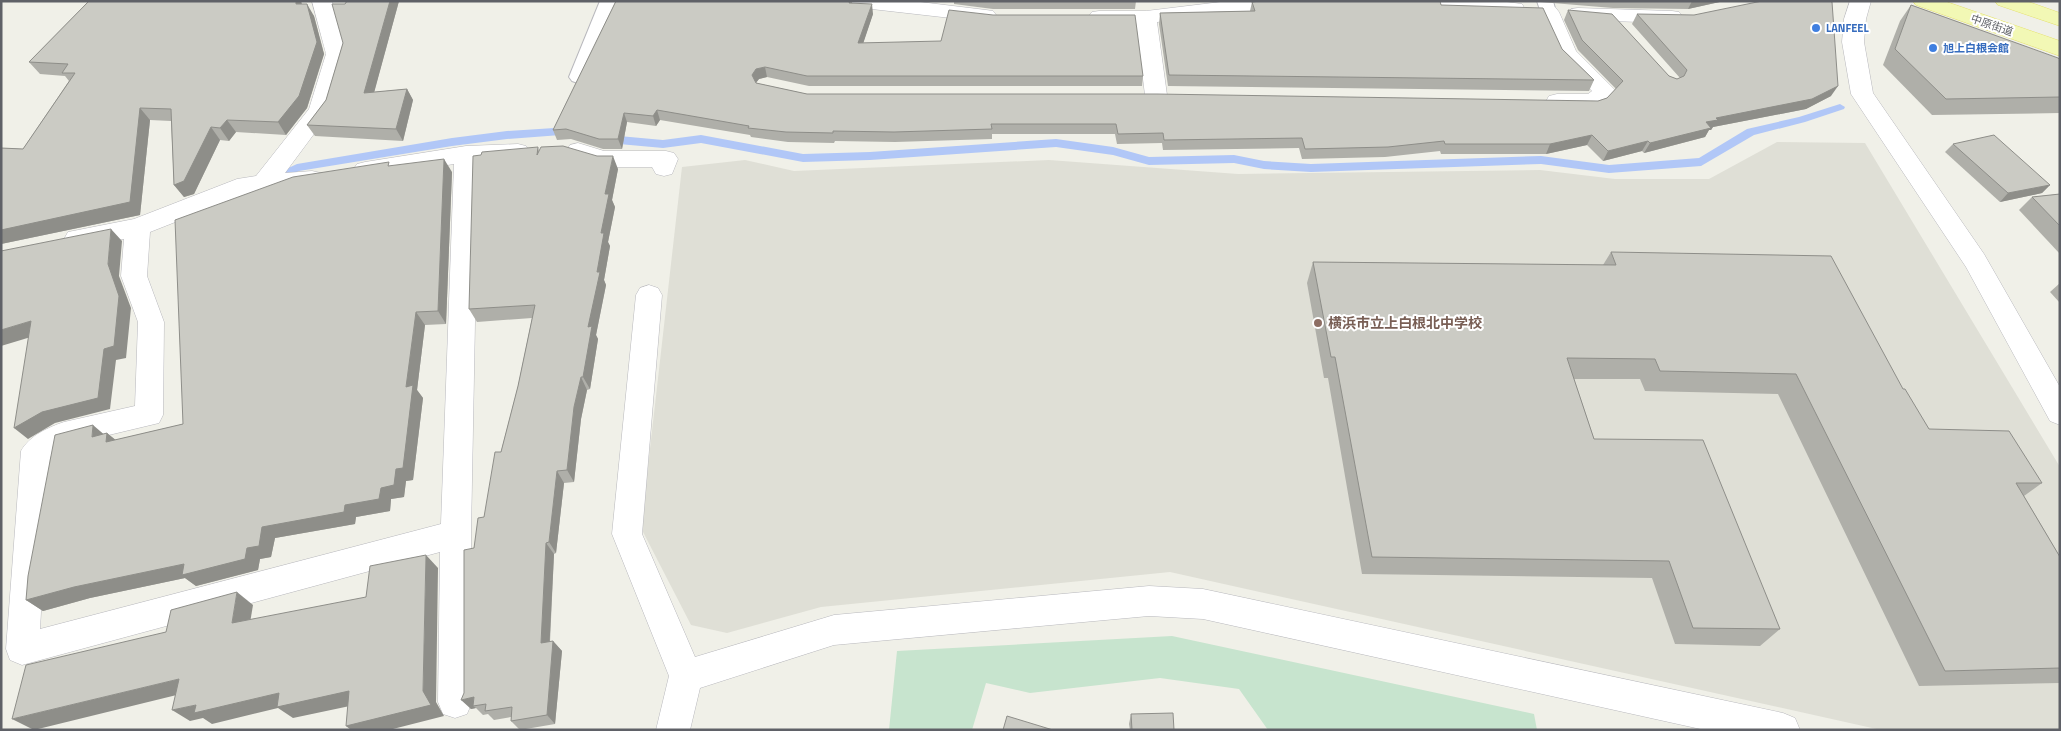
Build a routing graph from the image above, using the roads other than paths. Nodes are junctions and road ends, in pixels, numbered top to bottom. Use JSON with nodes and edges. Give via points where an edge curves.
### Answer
{"nodes":[{"id":1,"x":322,"y":1,"type":"edge"},
{"id":2,"x":608,"y":1,"type":"edge"},
{"id":3,"x":854,"y":1,"type":"edge"},
{"id":4,"x":1287,"y":1,"type":"edge"},
{"id":5,"x":1420,"y":1,"type":"edge"},
{"id":6,"x":1862,"y":1,"type":"edge"},
{"id":7,"x":1923,"y":1,"type":"edge"},
{"id":8,"x":2005,"y":1,"type":"edge"},
{"id":9,"x":1547,"y":7,"type":"edge"},
{"id":10,"x":1002,"y":17,"type":"edge"},
{"id":11,"x":1079,"y":17,"type":"edge"},
{"id":12,"x":1146,"y":17,"type":"junction"},
{"id":13,"x":1688,"y":17,"type":"edge"},
{"id":14,"x":2060,"y":20,"type":"edge"},
{"id":15,"x":2060,"y":49,"type":"edge"},
{"id":16,"x":578,"y":77,"type":"edge"},
{"id":17,"x":1156,"y":95,"type":"edge"},
{"id":18,"x":1533,"y":101,"type":"edge"},
{"id":19,"x":466,"y":154,"type":"junction"},
{"id":20,"x":664,"y":168,"type":"dead end"},
{"id":21,"x":263,"y":184,"type":"junction"},
{"id":22,"x":138,"y":227,"type":"junction"},
{"id":23,"x":60,"y":243,"type":"edge"},
{"id":24,"x":649,"y":295,"type":"dead end"},
{"id":25,"x":2060,"y":413,"type":"edge"},
{"id":26,"x":456,"y":534,"type":"junction"},
{"id":27,"x":686,"y":676,"type":"junction"},
{"id":28,"x":455,"y":702,"type":"dead end"},
{"id":29,"x":673,"y":730,"type":"edge"},
{"id":30,"x":1783,"y":730,"type":"edge"}],
"edges":[{"from":1,"to":21,"type":"street","via":[[338,54],[320,111]]},
{"from":2,"to":16,"type":"lane"},
{"from":3,"to":10,"type":"street"},
{"from":4,"to":12,"type":"street"},
{"from":5,"to":9,"type":"street"},
{"from":6,"to":25,"type":"street","via":[[1855,19],[1853,42],[1862,94],[1975,261]]},
{"from":7,"to":15,"type":"main road","name":"中原街道"},
{"from":8,"to":14,"type":"main road","name":"中原街道"},
{"from":9,"to":13,"type":"street","via":[[1619,23]]},
{"from":9,"to":18,"type":"street","via":[[1567,54],[1605,91],[1593,102]]},
{"from":11,"to":12,"type":"street"},
{"from":12,"to":17,"type":"street"},
{"from":19,"to":20,"type":"street","via":[[570,149],[604,159],[666,159]]},
{"from":19,"to":21,"type":"street"},
{"from":19,"to":26,"type":"street"},
{"from":21,"to":22,"type":"street","via":[[246,185]]},
{"from":22,"to":23,"type":"street"},
{"from":22,"to":26,"type":"street","via":[[134,276],[151,322],[149,415],[64,434],[36,451],[22,649]]},
{"from":24,"to":27,"type":"street","via":[[627,534]]},
{"from":26,"to":28,"type":"street"},
{"from":27,"to":29,"type":"street"},
{"from":27,"to":30,"type":"street","via":[[834,630],[1158,601],[1202,604]]}]}
